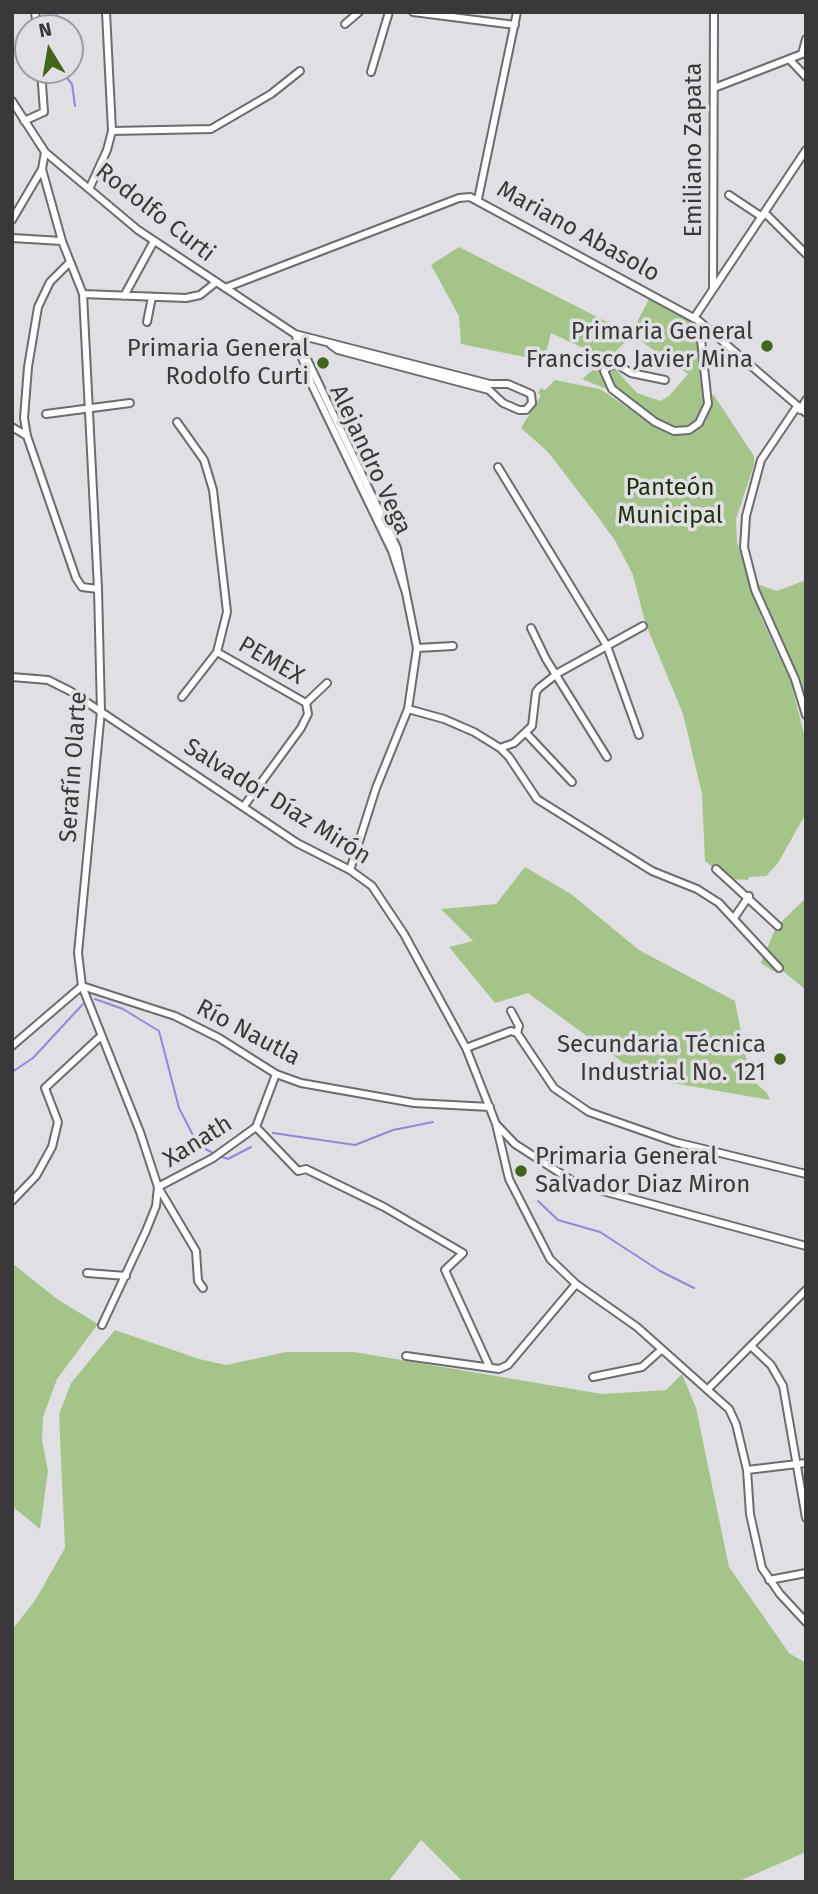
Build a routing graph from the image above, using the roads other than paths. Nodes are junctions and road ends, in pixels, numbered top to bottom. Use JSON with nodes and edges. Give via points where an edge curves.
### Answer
{"nodes":[{"id":1,"x":106,"y":12,"type":"edge"},
{"id":2,"x":359,"y":12,"type":"edge"},
{"id":3,"x":389,"y":12,"type":"edge"},
{"id":4,"x":413,"y":12,"type":"edge"},
{"id":5,"x":517,"y":12,"type":"edge"},
{"id":6,"x":714,"y":12,"type":"edge"},
{"id":7,"x":345,"y":24,"type":"dead end"},
{"id":8,"x":514,"y":24,"type":"junction"},
{"id":9,"x":806,"y":39,"type":"edge"},
{"id":10,"x":790,"y":60,"type":"junction"},
{"id":11,"x":300,"y":71,"type":"dead end"},
{"id":12,"x":371,"y":72,"type":"dead end"},
{"id":13,"x":806,"y":77,"type":"edge"},
{"id":14,"x":42,"y":84,"type":"edge"},
{"id":15,"x":715,"y":88,"type":"junction"},
{"id":16,"x":12,"y":101,"type":"edge"},
{"id":17,"x":24,"y":121,"type":"junction"},
{"id":18,"x":112,"y":131,"type":"junction"},
{"id":19,"x":806,"y":150,"type":"edge"},
{"id":20,"x":45,"y":152,"type":"junction"},
{"id":21,"x":42,"y":169,"type":"junction"},
{"id":22,"x":90,"y":187,"type":"junction"},
{"id":23,"x":729,"y":195,"type":"dead end"},
{"id":24,"x":478,"y":199,"type":"junction"},
{"id":25,"x":764,"y":215,"type":"junction"},
{"id":26,"x":12,"y":220,"type":"edge"},
{"id":27,"x":12,"y":238,"type":"edge"},
{"id":28,"x":62,"y":241,"type":"junction"},
{"id":29,"x":154,"y":241,"type":"junction"},
{"id":30,"x":806,"y":254,"type":"edge"},
{"id":31,"x":69,"y":263,"type":"junction"},
{"id":32,"x":215,"y":283,"type":"junction"},
{"id":33,"x":225,"y":288,"type":"junction"},
{"id":34,"x":713,"y":289,"type":"junction"},
{"id":35,"x":83,"y":294,"type":"junction"},
{"id":36,"x":124,"y":296,"type":"junction"},
{"id":37,"x":152,"y":297,"type":"junction"},
{"id":38,"x":696,"y":320,"type":"junction"},
{"id":39,"x":147,"y":322,"type":"dead end"},
{"id":40,"x":295,"y":334,"type":"junction"},
{"id":41,"x":665,"y":380,"type":"dead end"},
{"id":42,"x":490,"y":387,"type":"junction"},
{"id":43,"x":806,"y":400,"type":"edge"},
{"id":44,"x":130,"y":403,"type":"dead end"},
{"id":45,"x":88,"y":407,"type":"junction"},
{"id":46,"x":801,"y":410,"type":"edge"},
{"id":47,"x":46,"y":415,"type":"dead end"},
{"id":48,"x":177,"y":422,"type":"dead end"},
{"id":49,"x":12,"y":427,"type":"edge"},
{"id":50,"x":27,"y":436,"type":"junction"},
{"id":51,"x":498,"y":467,"type":"dead end"},
{"id":52,"x":98,"y":589,"type":"junction"},
{"id":53,"x":643,"y":626,"type":"dead end"},
{"id":54,"x":531,"y":628,"type":"dead end"},
{"id":55,"x":453,"y":646,"type":"dead end"},
{"id":56,"x":607,"y":646,"type":"junction"},
{"id":57,"x":417,"y":648,"type":"junction"},
{"id":58,"x":217,"y":652,"type":"junction"},
{"id":59,"x":12,"y":667,"type":"edge"},
{"id":60,"x":558,"y":673,"type":"junction"},
{"id":61,"x":13,"y":678,"type":"edge"},
{"id":62,"x":327,"y":683,"type":"dead end"},
{"id":63,"x":182,"y":696,"type":"dead end"},
{"id":64,"x":306,"y":703,"type":"junction"},
{"id":65,"x":408,"y":709,"type":"junction"},
{"id":66,"x":101,"y":711,"type":"junction"},
{"id":67,"x":806,"y":715,"type":"edge"},
{"id":68,"x":526,"y":733,"type":"junction"},
{"id":69,"x":639,"y":735,"type":"dead end"},
{"id":70,"x":500,"y":748,"type":"junction"},
{"id":71,"x":607,"y":757,"type":"dead end"},
{"id":72,"x":572,"y":782,"type":"dead end"},
{"id":73,"x":244,"y":806,"type":"junction"},
{"id":74,"x":716,"y":869,"type":"dead end"},
{"id":75,"x":350,"y":870,"type":"junction"},
{"id":76,"x":749,"y":896,"type":"junction"},
{"id":77,"x":734,"y":918,"type":"junction"},
{"id":78,"x":778,"y":926,"type":"dead end"},
{"id":79,"x":779,"y":968,"type":"dead end"},
{"id":80,"x":82,"y":986,"type":"junction"},
{"id":81,"x":511,"y":1011,"type":"dead end"},
{"id":82,"x":517,"y":1033,"type":"junction"},
{"id":83,"x":101,"y":1036,"type":"junction"},
{"id":84,"x":12,"y":1046,"type":"edge"},
{"id":85,"x":466,"y":1048,"type":"junction"},
{"id":86,"x":276,"y":1074,"type":"junction"},
{"id":87,"x":490,"y":1107,"type":"junction"},
{"id":88,"x":496,"y":1124,"type":"junction"},
{"id":89,"x":256,"y":1128,"type":"junction"},
{"id":90,"x":806,"y":1174,"type":"edge"},
{"id":91,"x":158,"y":1187,"type":"junction"},
{"id":92,"x":12,"y":1201,"type":"edge"},
{"id":93,"x":806,"y":1246,"type":"edge"},
{"id":94,"x":87,"y":1273,"type":"dead end"},
{"id":95,"x":126,"y":1276,"type":"junction"},
{"id":96,"x":576,"y":1284,"type":"junction"},
{"id":97,"x":203,"y":1288,"type":"dead end"},
{"id":98,"x":806,"y":1290,"type":"edge"},
{"id":99,"x":102,"y":1325,"type":"dead end"},
{"id":100,"x":751,"y":1346,"type":"junction"},
{"id":101,"x":661,"y":1350,"type":"junction"},
{"id":102,"x":406,"y":1356,"type":"dead end"},
{"id":103,"x":489,"y":1366,"type":"junction"},
{"id":104,"x":593,"y":1377,"type":"dead end"},
{"id":105,"x":708,"y":1389,"type":"junction"},
{"id":106,"x":806,"y":1463,"type":"edge"},
{"id":107,"x":797,"y":1464,"type":"junction"},
{"id":108,"x":747,"y":1470,"type":"junction"},
{"id":109,"x":806,"y":1518,"type":"edge"},
{"id":110,"x":806,"y":1573,"type":"edge"},
{"id":111,"x":769,"y":1580,"type":"junction"},
{"id":112,"x":806,"y":1622,"type":"edge"}],
"edges":[{"from":1,"to":18,"type":"street"},
{"from":2,"to":7,"type":"street"},
{"from":3,"to":12,"type":"street"},
{"from":4,"to":8,"type":"street"},
{"from":5,"to":8,"type":"street"},
{"from":6,"to":15,"type":"street","name":"Emiliano Zapata"},
{"from":8,"to":24,"type":"street"},
{"from":9,"to":10,"type":"street","via":[[802,54]]},
{"from":10,"to":13,"type":"street"},
{"from":10,"to":15,"type":"street"},
{"from":11,"to":18,"type":"street","via":[[211,129]]},
{"from":14,"to":17,"type":"street","via":[[44,112]]},
{"from":15,"to":34,"type":"street","name":"Emiliano Zapata"},
{"from":16,"to":17,"type":"street","name":"Rodolfo Curti"},
{"from":17,"to":20,"type":"street","name":"Rodolfo Curti"},
{"from":18,"to":22,"type":"street"},
{"from":19,"to":25,"type":"street"},
{"from":20,"to":21,"type":"street","name":"Serafín Olarte"},
{"from":20,"to":22,"type":"street","name":"Rodolfo Curti"},
{"from":21,"to":26,"type":"street"},
{"from":21,"to":28,"type":"street","name":"Serafín Olarte"},
{"from":22,"to":29,"type":"street","name":"Rodolfo Curti"},
{"from":23,"to":25,"type":"street"},
{"from":24,"to":33,"type":"street","name":"Mariano Abasolo","via":[[459,198]]},
{"from":24,"to":38,"type":"street","name":"Mariano Abasolo"},
{"from":25,"to":30,"type":"street"},
{"from":25,"to":34,"type":"street"},
{"from":27,"to":28,"type":"street"},
{"from":28,"to":31,"type":"street","name":"Serafín Olarte"},
{"from":29,"to":32,"type":"street","name":"Rodolfo Curti"},
{"from":29,"to":36,"type":"street"},
{"from":31,"to":35,"type":"street","name":"Serafín Olarte"},
{"from":31,"to":50,"type":"street","via":[[50,282],[38,307],[24,396]]},
{"from":32,"to":33,"type":"street","name":"Rodolfo Curti"},
{"from":32,"to":37,"type":"street","via":[[200,295]]},
{"from":33,"to":40,"type":"street","name":"Rodolfo Curti"},
{"from":34,"to":38,"type":"street"},
{"from":35,"to":36,"type":"street"},
{"from":35,"to":45,"type":"street","name":"Serafín Olarte"},
{"from":36,"to":37,"type":"street"},
{"from":37,"to":39,"type":"street"},
{"from":38,"to":41,"type":"street","via":[[708,404],[699,424],[689,430],[674,431],[655,422],[612,389],[604,370],[618,365],[631,373]]},
{"from":38,"to":46,"type":"street","name":"Mariano Abasolo"},
{"from":40,"to":42,"type":"street"},
{"from":40,"to":57,"type":"street","name":"Alejandro Vega","via":[[394,550]]},
{"from":42,"to":42,"type":"street","via":[[503,403],[519,410],[526,410],[532,402],[524,388],[508,384]]},
{"from":43,"to":46,"type":"street"},
{"from":44,"to":45,"type":"street"},
{"from":45,"to":47,"type":"street"},
{"from":45,"to":52,"type":"street","name":"Serafín Olarte"},
{"from":46,"to":67,"type":"street","via":[[761,460],[746,516],[744,547],[755,590]]},
{"from":48,"to":58,"type":"street","via":[[204,460],[213,489],[227,612]]},
{"from":49,"to":50,"type":"street"},
{"from":50,"to":52,"type":"street","via":[[76,578],[82,587]]},
{"from":51,"to":56,"type":"street"},
{"from":52,"to":66,"type":"street","name":"Serafín Olarte"},
{"from":53,"to":56,"type":"street"},
{"from":54,"to":60,"type":"street"},
{"from":55,"to":57,"type":"street"},
{"from":56,"to":60,"type":"street"},
{"from":56,"to":69,"type":"street"},
{"from":57,"to":65,"type":"street","name":"Alejandro Vega"},
{"from":58,"to":63,"type":"street"},
{"from":58,"to":64,"type":"street","name":"PEMEX"},
{"from":59,"to":61,"type":"street"},
{"from":60,"to":68,"type":"street","via":[[536,692],[532,726]]},
{"from":60,"to":71,"type":"street"},
{"from":61,"to":66,"type":"street","name":"Salvador Díaz Mirón","via":[[48,680]]},
{"from":62,"to":64,"type":"street"},
{"from":64,"to":73,"type":"street","via":[[308,714],[301,728]]},
{"from":65,"to":70,"type":"street","via":[[444,719]]},
{"from":65,"to":75,"type":"street","name":"Alejandro Vega"},
{"from":66,"to":73,"type":"street","name":"Salvador Díaz Mirón"},
{"from":66,"to":80,"type":"street","name":"Serafín Olarte","via":[[78,953]]},
{"from":68,"to":70,"type":"street"},
{"from":68,"to":72,"type":"street"},
{"from":70,"to":77,"type":"street","via":[[537,799],[652,870],[708,895]]},
{"from":73,"to":75,"type":"street","name":"Salvador Díaz Mirón","via":[[297,843]]},
{"from":74,"to":76,"type":"street"},
{"from":75,"to":85,"type":"street","name":"Salvador Díaz Mirón","via":[[372,886],[404,934]]},
{"from":76,"to":77,"type":"street"},
{"from":76,"to":78,"type":"street"},
{"from":77,"to":79,"type":"street"},
{"from":80,"to":83,"type":"street","name":"Serafín Olarte"},
{"from":80,"to":84,"type":"street"},
{"from":80,"to":86,"type":"street","name":"Río Nautla","via":[[175,1016]]},
{"from":81,"to":82,"type":"street","via":[[519,1026]]},
{"from":82,"to":85,"type":"street","via":[[510,1031]]},
{"from":82,"to":90,"type":"street","via":[[554,1087],[589,1112],[676,1142]]},
{"from":83,"to":91,"type":"street","name":"Serafín Olarte","via":[[141,1132]]},
{"from":83,"to":92,"type":"street","via":[[45,1088],[58,1122],[52,1147],[36,1176]]},
{"from":85,"to":87,"type":"street","name":"Salvador Díaz Mirón"},
{"from":86,"to":87,"type":"street","name":"Río Nautla","via":[[301,1083],[414,1103]]},
{"from":86,"to":89,"type":"street"},
{"from":87,"to":88,"type":"street","name":"Salvador Díaz Mirón"},
{"from":88,"to":93,"type":"street","via":[[515,1144],[577,1184]]},
{"from":88,"to":96,"type":"street","name":"Salvador Díaz Mirón","via":[[509,1179],[550,1259]]},
{"from":89,"to":91,"type":"street","name":"Xanath","via":[[214,1158]]},
{"from":89,"to":103,"type":"street","via":[[298,1171],[306,1169],[384,1208],[463,1254],[445,1270]]},
{"from":91,"to":95,"type":"street","via":[[156,1206]]},
{"from":91,"to":97,"type":"street","name":"Serafín Olarte","via":[[196,1251],[198,1282]]},
{"from":94,"to":95,"type":"street"},
{"from":95,"to":99,"type":"street"},
{"from":96,"to":101,"type":"street","name":"Salvador Díaz Mirón"},
{"from":96,"to":103,"type":"street","via":[[508,1365],[499,1369]]},
{"from":98,"to":100,"type":"street"},
{"from":100,"to":105,"type":"street"},
{"from":100,"to":107,"type":"street","via":[[771,1365],[783,1386]]},
{"from":101,"to":104,"type":"street","via":[[642,1367]]},
{"from":101,"to":105,"type":"street","name":"Salvador Díaz Mirón"},
{"from":102,"to":103,"type":"street"},
{"from":105,"to":108,"type":"street","name":"Salvador Díaz Mirón","via":[[729,1409]]},
{"from":106,"to":107,"type":"street"},
{"from":107,"to":108,"type":"street"},
{"from":107,"to":109,"type":"street"},
{"from":108,"to":111,"type":"street","name":"Salvador Díaz Mirón","via":[[754,1538]]},
{"from":110,"to":111,"type":"street"},
{"from":111,"to":112,"type":"street","name":"Salvador Díaz Mirón"}]}
